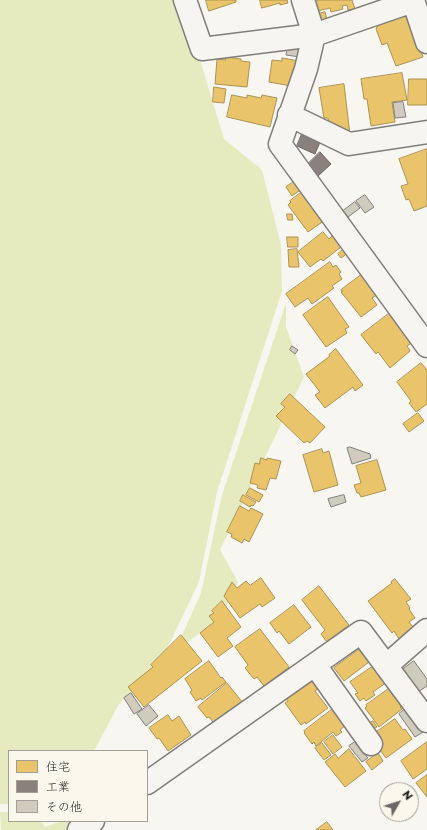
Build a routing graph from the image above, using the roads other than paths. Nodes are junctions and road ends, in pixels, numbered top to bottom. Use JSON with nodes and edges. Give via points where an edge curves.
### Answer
{"nodes":[{"id":1,"x":185,"y":0,"type":"edge"},
{"id":2,"x":303,"y":0,"type":"edge"},
{"id":3,"x":413,"y":0,"type":"edge"},
{"id":4,"x":314,"y":35,"type":"junction"},
{"id":5,"x":427,"y":42,"type":"edge"},
{"id":6,"x":289,"y":115,"type":"junction"},
{"id":7,"x":427,"y":132,"type":"edge"},
{"id":8,"x":427,"y":346,"type":"edge"},
{"id":9,"x":427,"y":630,"type":"edge"},
{"id":10,"x":315,"y":665,"type":"junction"},
{"id":11,"x":386,"y":666,"type":"junction"},
{"id":12,"x":427,"y":721,"type":"edge"},
{"id":13,"x":371,"y":744,"type":"dead end"},
{"id":14,"x":148,"y":782,"type":"edge"},
{"id":15,"x":91,"y":822,"type":"edge"},
{"id":16,"x":79,"y":830,"type":"edge"}],
"edges":[{"from":1,"to":4,"type":"street","via":[[202,49]]},
{"from":2,"to":4,"type":"street"},
{"from":3,"to":4,"type":"street"},
{"from":3,"to":5,"type":"street"},
{"from":4,"to":6,"type":"street","via":[[306,69]]},
{"from":6,"to":7,"type":"street","via":[[349,144]]},
{"from":6,"to":8,"type":"street","via":[[280,144]]},
{"from":9,"to":11,"type":"street"},
{"from":10,"to":11,"type":"street","via":[[361,632]]},
{"from":10,"to":13,"type":"street"},
{"from":10,"to":14,"type":"street"},
{"from":11,"to":12,"type":"street"},
{"from":15,"to":16,"type":"street"}]}
